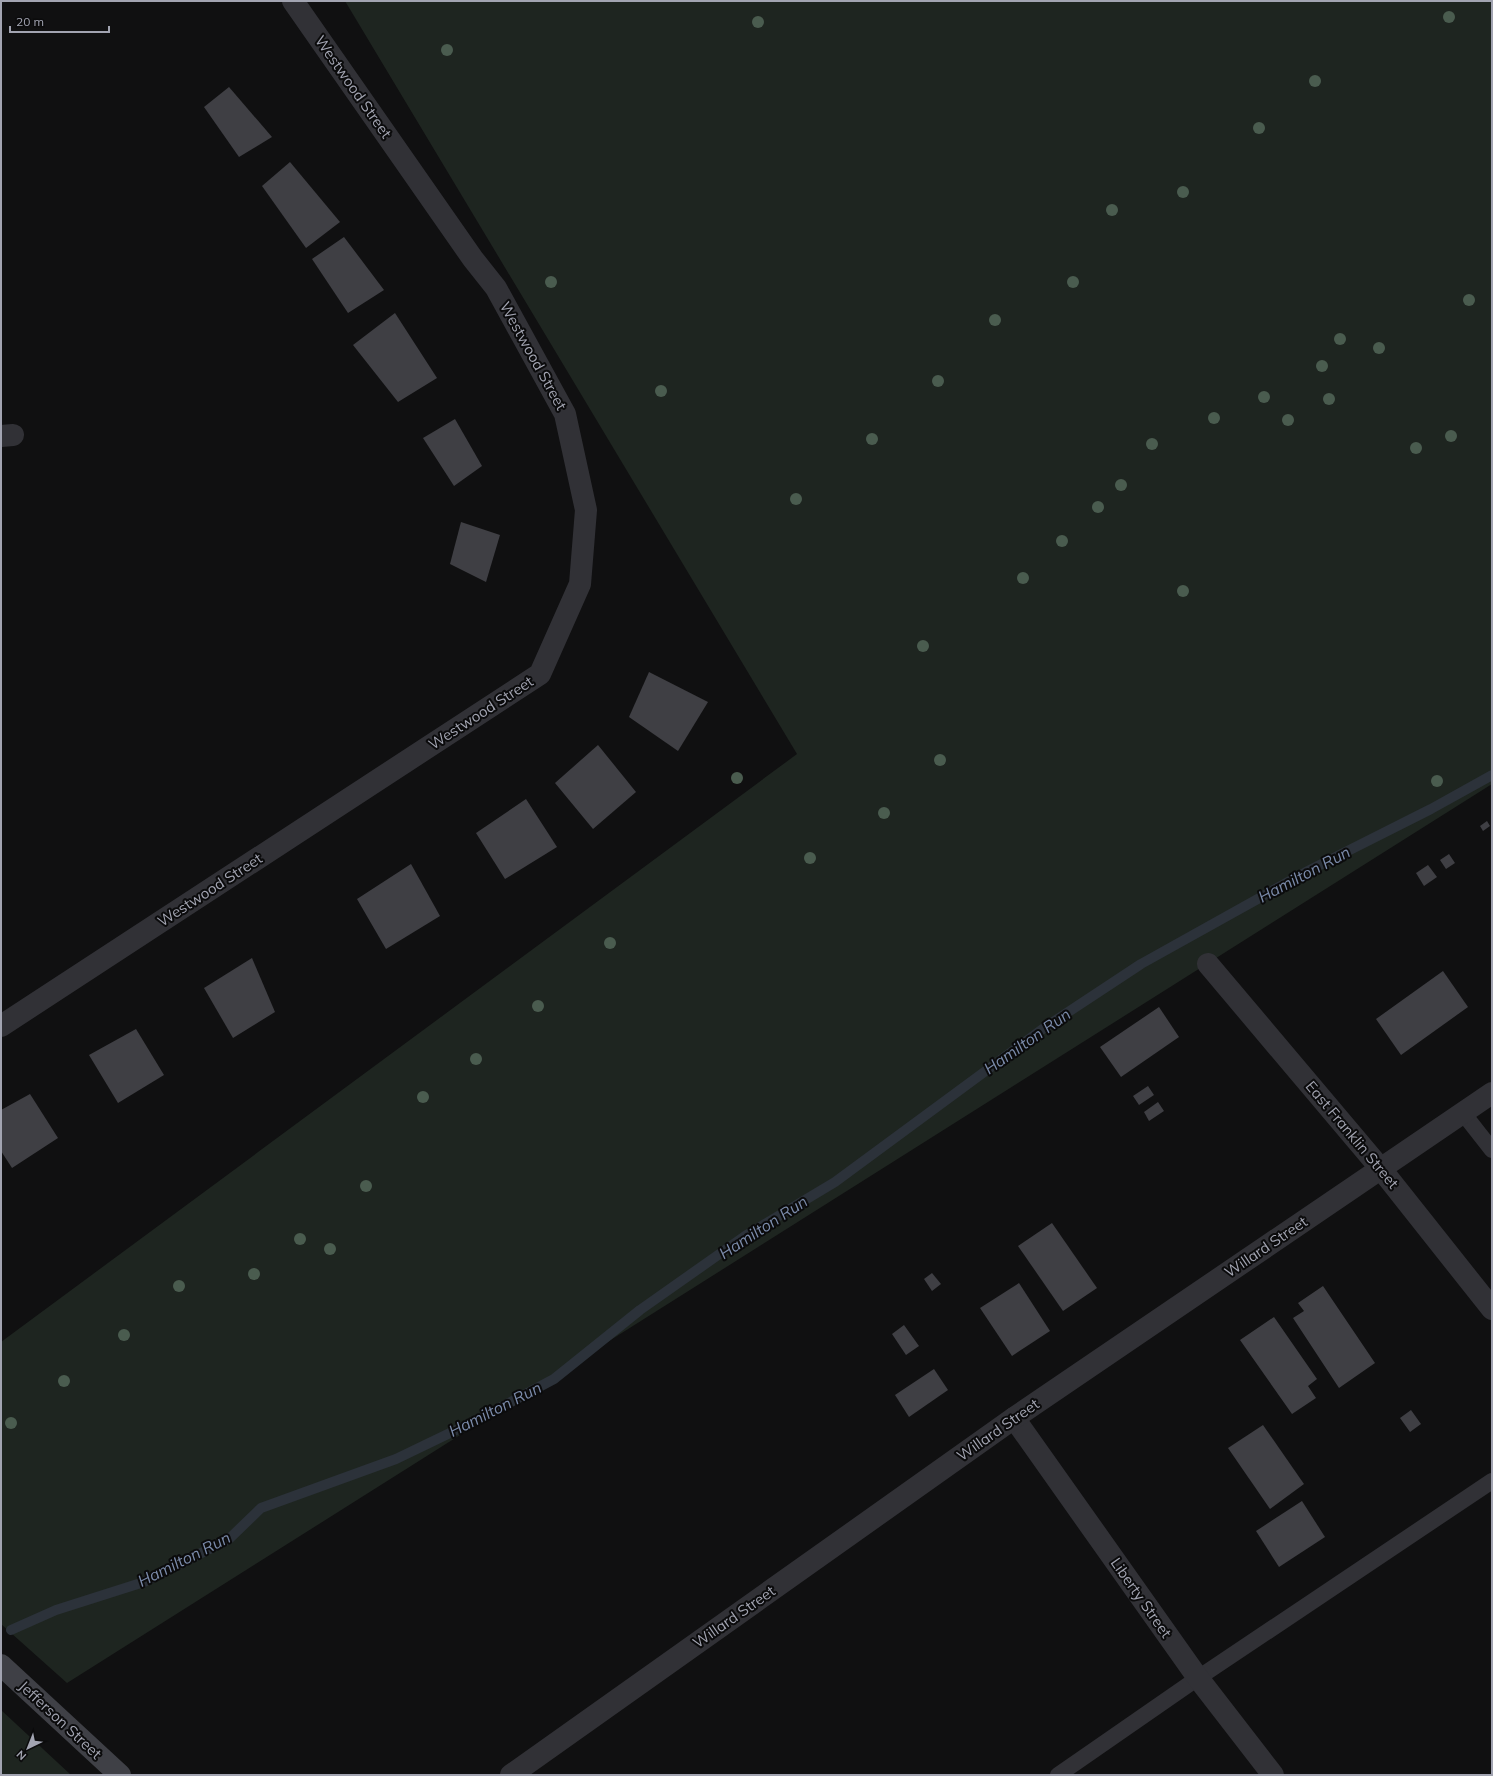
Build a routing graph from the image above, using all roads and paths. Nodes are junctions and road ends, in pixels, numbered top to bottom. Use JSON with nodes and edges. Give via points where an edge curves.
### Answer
{"nodes":[{"id":1,"x":294,"y":1,"type":"edge"},
{"id":2,"x":1208,"y":964,"type":"dead end"},
{"id":3,"x":1,"y":1026,"type":"edge"},
{"id":4,"x":1492,"y":1093,"type":"edge"},
{"id":5,"x":1464,"y":1113,"type":"junction"},
{"id":6,"x":1492,"y":1150,"type":"edge"},
{"id":7,"x":1381,"y":1170,"type":"junction"},
{"id":8,"x":1492,"y":1309,"type":"edge"},
{"id":9,"x":1014,"y":1418,"type":"junction"},
{"id":10,"x":1492,"y":1481,"type":"edge"},
{"id":11,"x":1,"y":1665,"type":"edge"},
{"id":12,"x":1198,"y":1678,"type":"junction"},
{"id":13,"x":120,"y":1775,"type":"edge"},
{"id":14,"x":511,"y":1775,"type":"edge"},
{"id":15,"x":1058,"y":1775,"type":"edge"},
{"id":16,"x":1273,"y":1775,"type":"edge"}],
"edges":[{"from":1,"to":3,"type":"street","name":"Westwood Street","via":[[472,258],[496,288],[565,414],[586,510],[580,584],[540,674]]},
{"from":2,"to":7,"type":"street","name":"East Franklin Street"},
{"from":4,"to":5,"type":"street","name":"Willard Street"},
{"from":5,"to":6,"type":"lane"},
{"from":5,"to":7,"type":"street","name":"Willard Street"},
{"from":7,"to":8,"type":"street","name":"East Franklin Street"},
{"from":7,"to":9,"type":"street","name":"Willard Street"},
{"from":9,"to":12,"type":"street","name":"Liberty Street"},
{"from":9,"to":14,"type":"street","name":"Willard Street"},
{"from":10,"to":12,"type":"lane"},
{"from":11,"to":13,"type":"main road","name":"Jefferson Street"},
{"from":12,"to":15,"type":"lane"},
{"from":12,"to":16,"type":"street","name":"Liberty Street"}]}
